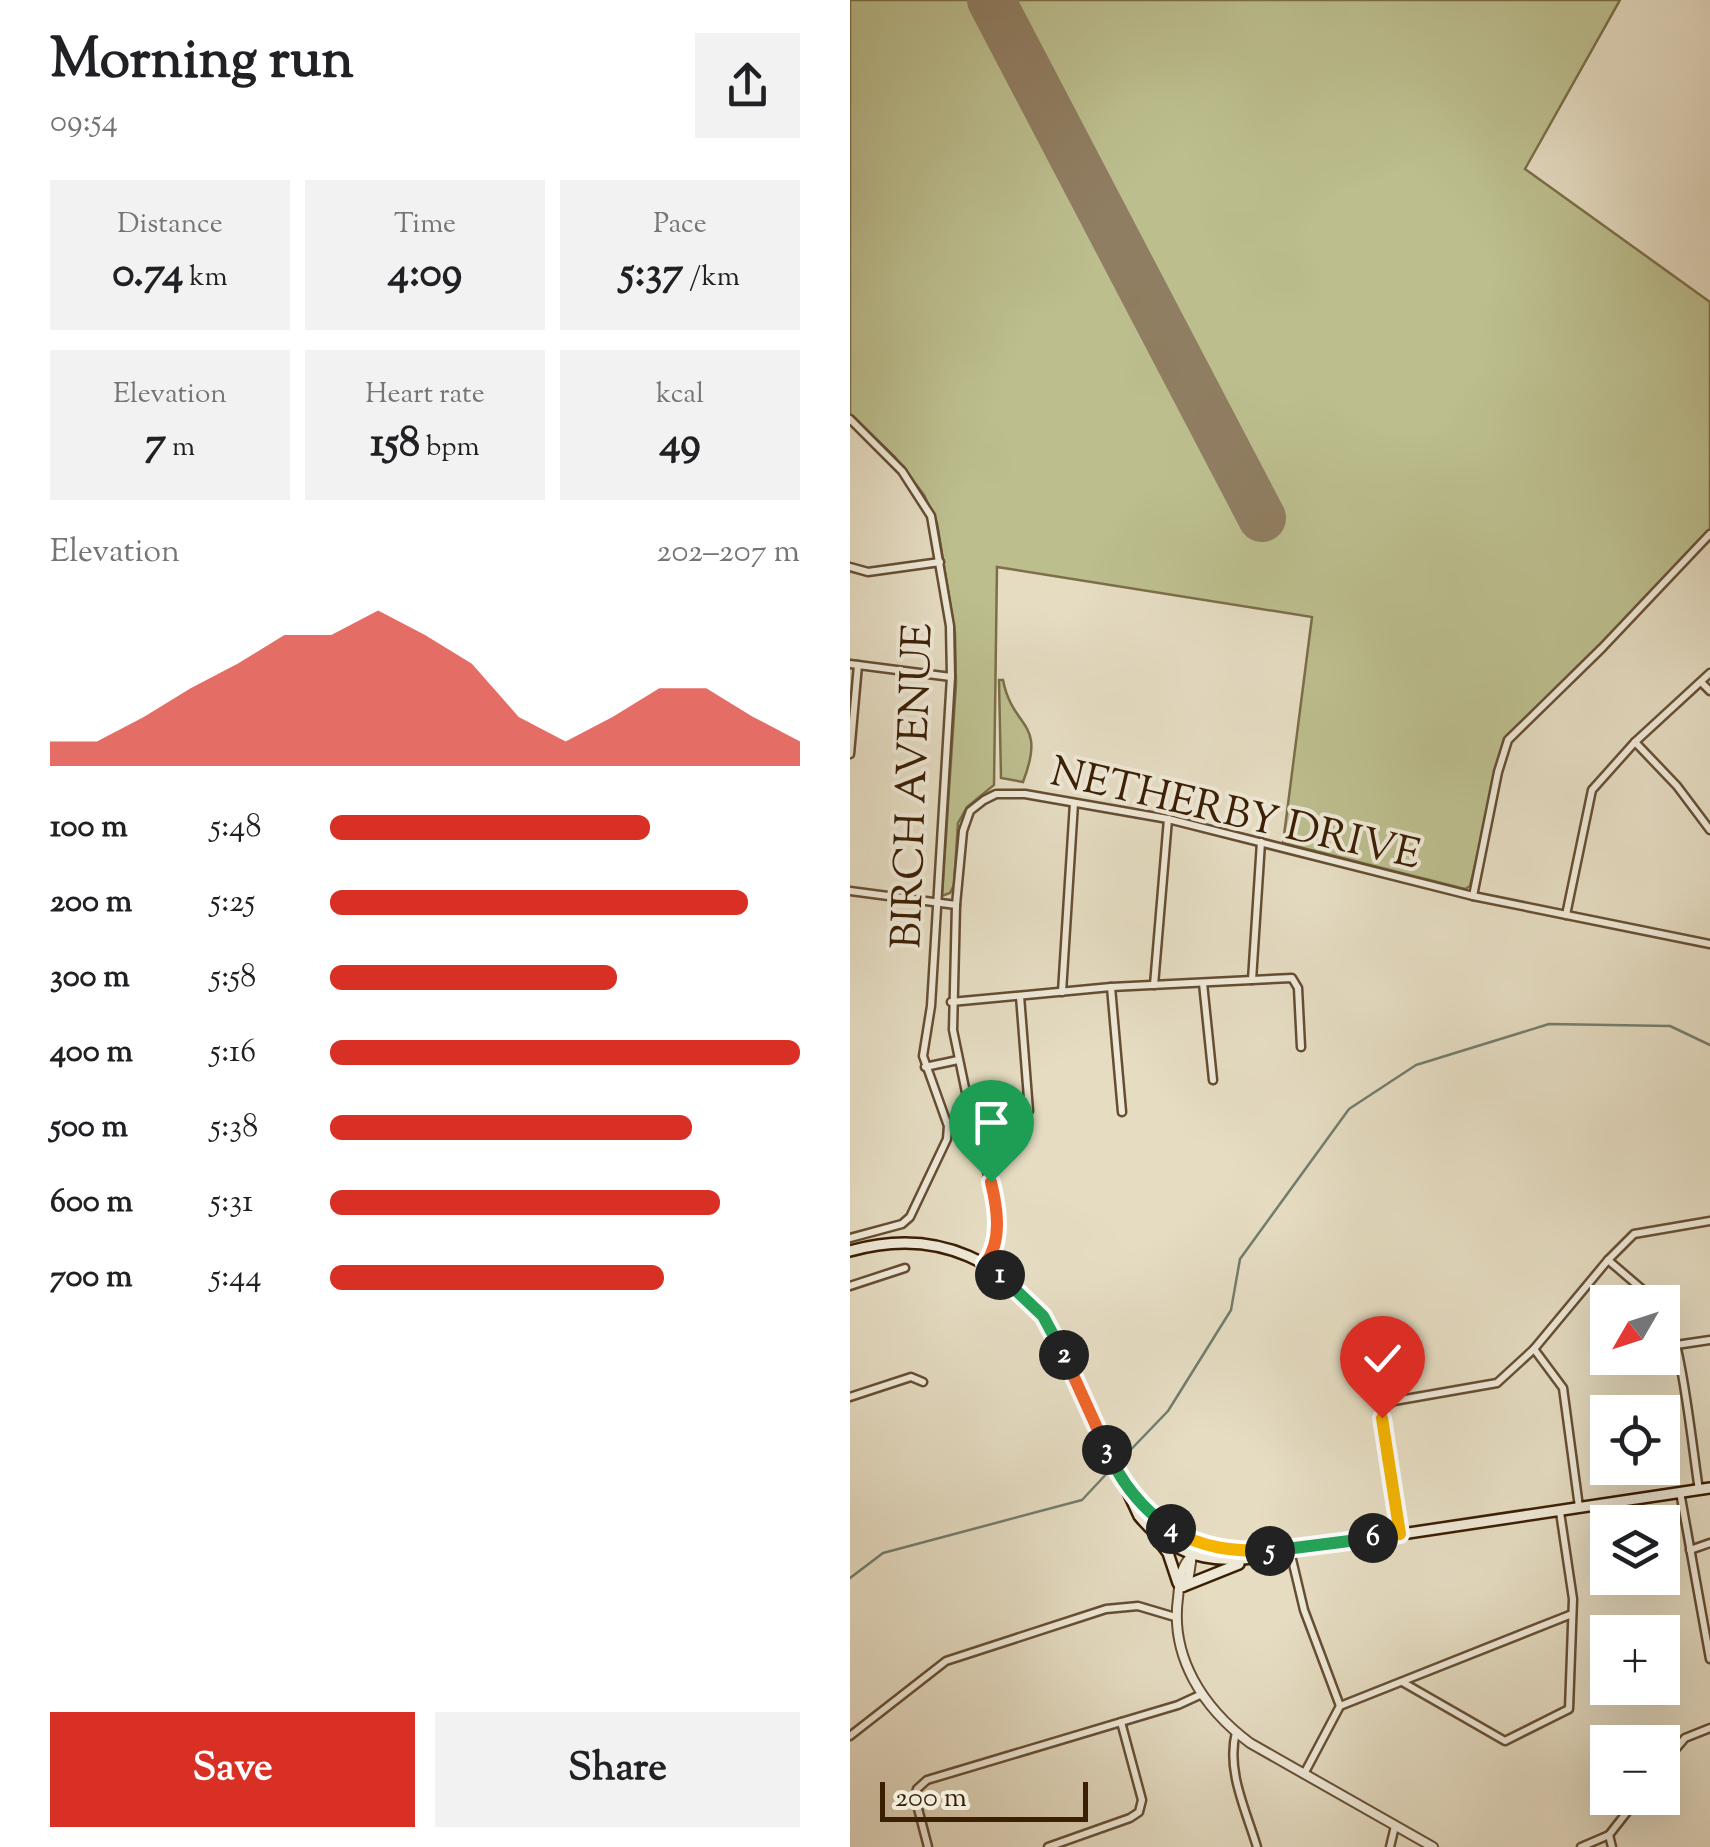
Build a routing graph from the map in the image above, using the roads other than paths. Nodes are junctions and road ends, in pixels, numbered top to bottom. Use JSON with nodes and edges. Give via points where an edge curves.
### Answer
{"nodes":[{"id":1,"x":850,"y":419,"type":"edge"},
{"id":2,"x":1710,"y":534,"type":"edge"},
{"id":3,"x":940,"y":562,"type":"junction"},
{"id":4,"x":850,"y":567,"type":"edge"},
{"id":5,"x":854,"y":664,"type":"edge"},
{"id":6,"x":1710,"y":673,"type":"edge"},
{"id":7,"x":952,"y":677,"type":"junction"},
{"id":8,"x":1701,"y":682,"type":"junction"},
{"id":9,"x":1710,"y":691,"type":"edge"},
{"id":10,"x":1635,"y":742,"type":"junction"},
{"id":11,"x":850,"y":754,"type":"edge"},
{"id":12,"x":1074,"y":802,"type":"junction"},
{"id":13,"x":1168,"y":819,"type":"junction"},
{"id":14,"x":1710,"y":830,"type":"edge"},
{"id":15,"x":1261,"y":842,"type":"junction"},
{"id":16,"x":850,"y":891,"type":"edge"},
{"id":17,"x":1473,"y":896,"type":"junction"},
{"id":18,"x":937,"y":902,"type":"junction"},
{"id":19,"x":956,"y":905,"type":"junction"},
{"id":20,"x":1566,"y":914,"type":"junction"},
{"id":21,"x":1710,"y":944,"type":"edge"},
{"id":22,"x":1252,"y":980,"type":"junction"},
{"id":23,"x":1203,"y":983,"type":"junction"},
{"id":24,"x":1154,"y":985,"type":"junction"},
{"id":25,"x":1111,"y":987,"type":"junction"},
{"id":26,"x":1062,"y":992,"type":"junction"},
{"id":27,"x":1020,"y":996,"type":"junction"},
{"id":28,"x":952,"y":1002,"type":"junction"},
{"id":29,"x":1301,"y":1048,"type":"dead end"},
{"id":30,"x":958,"y":1060,"type":"junction"},
{"id":31,"x":925,"y":1067,"type":"junction"},
{"id":32,"x":1213,"y":1080,"type":"dead end"},
{"id":33,"x":1029,"y":1111,"type":"dead end"},
{"id":34,"x":1122,"y":1112,"type":"dead end"},
{"id":35,"x":1710,"y":1221,"type":"edge"},
{"id":36,"x":850,"y":1238,"type":"edge"},
{"id":37,"x":850,"y":1251,"type":"edge"},
{"id":38,"x":1608,"y":1260,"type":"junction"},
{"id":39,"x":985,"y":1264,"type":"junction"},
{"id":40,"x":904,"y":1268,"type":"dead end"},
{"id":41,"x":1637,"y":1285,"type":"edge"},
{"id":42,"x":850,"y":1286,"type":"edge"},
{"id":43,"x":1710,"y":1340,"type":"edge"},
{"id":44,"x":1680,"y":1345,"type":"edge"},
{"id":45,"x":1534,"y":1348,"type":"junction"},
{"id":46,"x":1680,"y":1366,"type":"edge"},
{"id":47,"x":923,"y":1382,"type":"dead end"},
{"id":48,"x":850,"y":1397,"type":"edge"},
{"id":49,"x":1120,"y":1480,"type":"junction"},
{"id":50,"x":1704,"y":1489,"type":"edge"},
{"id":51,"x":1680,"y":1492,"type":"junction"},
{"id":52,"x":1580,"y":1508,"type":"junction"},
{"id":53,"x":1560,"y":1512,"type":"junction"},
{"id":54,"x":1147,"y":1525,"type":"junction"},
{"id":55,"x":1178,"y":1533,"type":"junction"},
{"id":56,"x":1400,"y":1534,"type":"junction"},
{"id":57,"x":1710,"y":1543,"type":"edge"},
{"id":58,"x":1221,"y":1550,"type":"junction"},
{"id":59,"x":1690,"y":1550,"type":"junction"},
{"id":60,"x":1286,"y":1551,"type":"junction"},
{"id":61,"x":1192,"y":1555,"type":"junction"},
{"id":62,"x":1251,"y":1560,"type":"junction"},
{"id":63,"x":1181,"y":1587,"type":"junction"},
{"id":64,"x":1572,"y":1614,"type":"junction"},
{"id":65,"x":1175,"y":1617,"type":"junction"},
{"id":66,"x":1710,"y":1659,"type":"edge"},
{"id":67,"x":1404,"y":1683,"type":"junction"},
{"id":68,"x":1202,"y":1694,"type":"junction"},
{"id":69,"x":1340,"y":1706,"type":"junction"},
{"id":70,"x":1121,"y":1722,"type":"junction"},
{"id":71,"x":1710,"y":1728,"type":"edge"},
{"id":72,"x":1236,"y":1732,"type":"junction"},
{"id":73,"x":850,"y":1736,"type":"edge"},
{"id":74,"x":1680,"y":1743,"type":"edge"},
{"id":75,"x":1304,"y":1774,"type":"junction"},
{"id":76,"x":1625,"y":1815,"type":"edge"},
{"id":77,"x":1395,"y":1826,"type":"junction"},
{"id":78,"x":1610,"y":1834,"type":"junction"},
{"id":79,"x":928,"y":1847,"type":"edge"},
{"id":80,"x":1048,"y":1847,"type":"edge"},
{"id":81,"x":1258,"y":1847,"type":"edge"},
{"id":82,"x":1390,"y":1847,"type":"edge"},
{"id":83,"x":1433,"y":1847,"type":"edge"},
{"id":84,"x":1581,"y":1847,"type":"edge"},
{"id":85,"x":1612,"y":1847,"type":"edge"}],
"edges":[{"from":1,"to":3,"type":"street","name":"BIRCH AVENUE","via":[[921,498]]},
{"from":2,"to":17,"type":"street","via":[[1508,740]]},
{"from":3,"to":4,"type":"street","via":[[868,572]]},
{"from":3,"to":7,"type":"street","name":"BIRCH AVENUE"},
{"from":5,"to":7,"type":"street"},
{"from":5,"to":11,"type":"street"},
{"from":6,"to":8,"type":"street"},
{"from":7,"to":18,"type":"street","name":"BIRCH AVENUE"},
{"from":8,"to":9,"type":"street"},
{"from":8,"to":10,"type":"street"},
{"from":10,"to":14,"type":"street"},
{"from":10,"to":20,"type":"street","via":[[1592,790]]},
{"from":12,"to":13,"type":"street","name":"NETHERBY DRIVE"},
{"from":12,"to":19,"type":"street","name":"NETHERBY DRIVE","via":[[1006,794],[976,805],[962,830]]},
{"from":12,"to":26,"type":"street"},
{"from":13,"to":15,"type":"street","name":"NETHERBY DRIVE"},
{"from":13,"to":24,"type":"street"},
{"from":15,"to":17,"type":"street","name":"NETHERBY DRIVE"},
{"from":15,"to":22,"type":"street"},
{"from":16,"to":18,"type":"street"},
{"from":17,"to":20,"type":"street","name":"NETHERBY DRIVE"},
{"from":18,"to":19,"type":"street"},
{"from":18,"to":31,"type":"street","name":"BIRCH AVENUE"},
{"from":19,"to":28,"type":"street","name":"NETHERBY DRIVE"},
{"from":20,"to":21,"type":"street","name":"NETHERBY DRIVE"},
{"from":22,"to":23,"type":"street"},
{"from":22,"to":29,"type":"street","via":[[1294,979]]},
{"from":23,"to":24,"type":"street"},
{"from":23,"to":32,"type":"street"},
{"from":24,"to":25,"type":"street"},
{"from":25,"to":26,"type":"street"},
{"from":25,"to":34,"type":"street"},
{"from":26,"to":27,"type":"street"},
{"from":27,"to":28,"type":"street"},
{"from":27,"to":33,"type":"street"},
{"from":28,"to":30,"type":"street","name":"NETHERBY DRIVE"},
{"from":30,"to":31,"type":"street"},
{"from":30,"to":39,"type":"street","name":"NETHERBY DRIVE","via":[[996,1207],[994,1244]]},
{"from":31,"to":36,"type":"street","via":[[948,1126],[944,1152],[910,1217]]},
{"from":35,"to":38,"type":"street","via":[[1634,1234]]},
{"from":37,"to":39,"type":"main road","via":[[907,1242]]},
{"from":38,"to":41,"type":"street"},
{"from":38,"to":45,"type":"street"},
{"from":39,"to":49,"type":"main road","via":[[1043,1316]]},
{"from":40,"to":42,"type":"street"},
{"from":43,"to":44,"type":"street"},
{"from":45,"to":52,"type":"street","via":[[1563,1388]]},
{"from":45,"to":56,"type":"street","via":[[1497,1383],[1386,1407],[1382,1418]]},
{"from":46,"to":50,"type":"street"},
{"from":47,"to":48,"type":"street","via":[[911,1376]]},
{"from":49,"to":54,"type":"main road"},
{"from":49,"to":55,"type":"main road"},
{"from":50,"to":51,"type":"main road"},
{"from":51,"to":52,"type":"main road"},
{"from":51,"to":59,"type":"street"},
{"from":52,"to":53,"type":"main road"},
{"from":53,"to":56,"type":"main road"},
{"from":53,"to":64,"type":"street"},
{"from":54,"to":61,"type":"main road"},
{"from":54,"to":63,"type":"main road"},
{"from":55,"to":58,"type":"main road"},
{"from":55,"to":61,"type":"street"},
{"from":56,"to":60,"type":"main road"},
{"from":57,"to":59,"type":"street"},
{"from":58,"to":60,"type":"main road"},
{"from":58,"to":61,"type":"street"},
{"from":59,"to":66,"type":"street"},
{"from":60,"to":62,"type":"main road"},
{"from":60,"to":69,"type":"street"},
{"from":61,"to":62,"type":"main road"},
{"from":61,"to":63,"type":"street"},
{"from":62,"to":63,"type":"main road"},
{"from":63,"to":65,"type":"street"},
{"from":64,"to":67,"type":"street"},
{"from":64,"to":67,"type":"street","via":[[1570,1708],[1512,1739],[1498,1738]]},
{"from":65,"to":68,"type":"street","via":[[1185,1663]]},
{"from":65,"to":73,"type":"street","via":[[1138,1606],[1106,1608],[946,1661]]},
{"from":67,"to":69,"type":"street"},
{"from":68,"to":70,"type":"street"},
{"from":68,"to":72,"type":"street"},
{"from":69,"to":75,"type":"street"},
{"from":70,"to":79,"type":"street","via":[[923,1782],[916,1797]]},
{"from":70,"to":80,"type":"street","via":[[1142,1800],[1139,1812]]},
{"from":71,"to":74,"type":"street"},
{"from":72,"to":75,"type":"street"},
{"from":72,"to":81,"type":"street","via":[[1234,1773]]},
{"from":75,"to":77,"type":"street"},
{"from":76,"to":78,"type":"street"},
{"from":77,"to":82,"type":"street"},
{"from":77,"to":83,"type":"street"},
{"from":78,"to":84,"type":"street"},
{"from":78,"to":85,"type":"street"}]}
